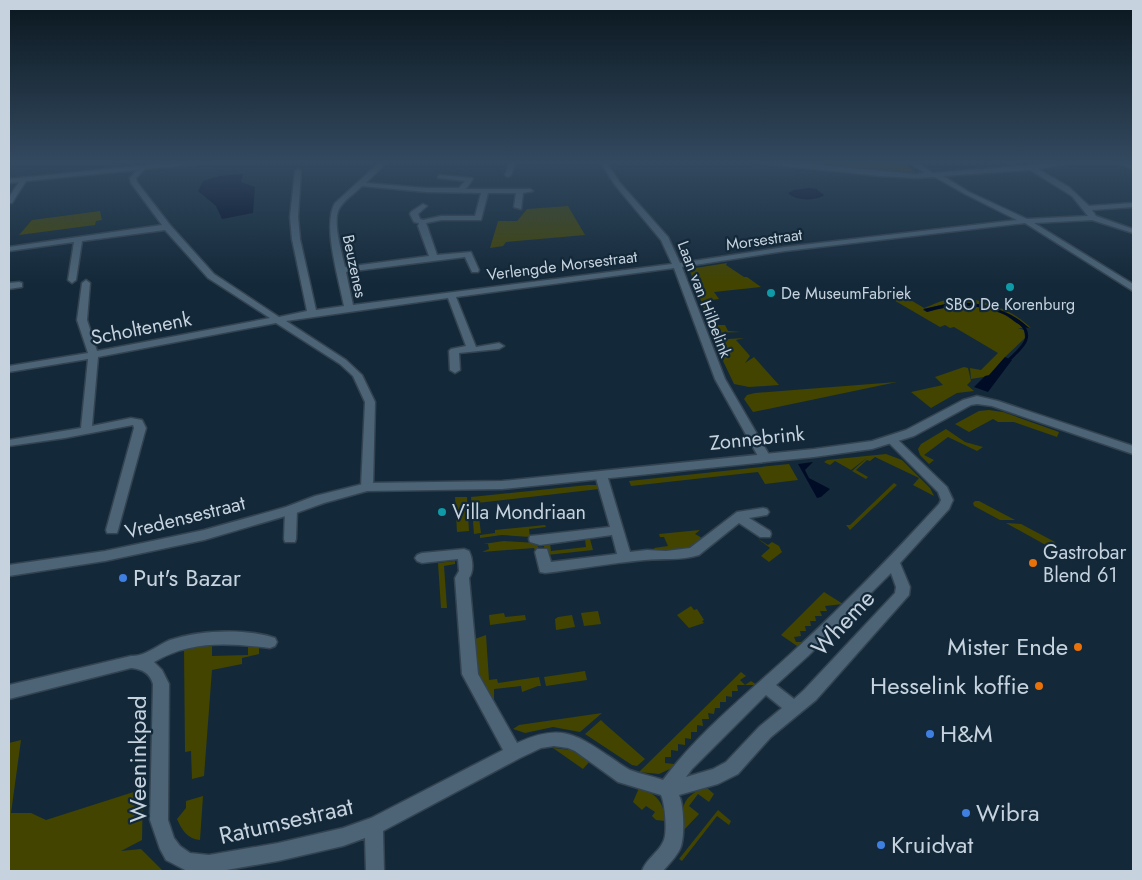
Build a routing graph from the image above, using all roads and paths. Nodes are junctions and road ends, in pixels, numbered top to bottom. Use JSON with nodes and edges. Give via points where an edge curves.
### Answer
{"nodes":[{"id":1,"x":148,"y":202,"type":"edge"},
{"id":2,"x":295,"y":202,"type":"edge"},
{"id":3,"x":341,"y":202,"type":"edge"},
{"id":4,"x":482,"y":202,"type":"edge"},
{"id":5,"x":519,"y":202,"type":"edge"},
{"id":6,"x":633,"y":202,"type":"edge"},
{"id":7,"x":986,"y":202,"type":"edge"},
{"id":8,"x":1082,"y":202,"type":"edge"},
{"id":9,"x":1133,"y":205,"type":"edge"},
{"id":10,"x":423,"y":206,"type":"dead end"},
{"id":11,"x":518,"y":207,"type":"dead end"},
{"id":12,"x":1088,"y":208,"type":"junction"},
{"id":13,"x":1092,"y":218,"type":"junction"},
{"id":14,"x":1026,"y":221,"type":"junction"},
{"id":15,"x":424,"y":222,"type":"junction"},
{"id":16,"x":167,"y":227,"type":"junction"},
{"id":17,"x":1133,"y":230,"type":"edge"},
{"id":18,"x":78,"y":240,"type":"junction"},
{"id":19,"x":9,"y":248,"type":"edge"},
{"id":20,"x":434,"y":258,"type":"junction"},
{"id":21,"x":677,"y":265,"type":"junction"},
{"id":22,"x":343,"y":270,"type":"junction"},
{"id":23,"x":475,"y":270,"type":"dead end"},
{"id":24,"x":72,"y":280,"type":"dead end"},
{"id":25,"x":86,"y":283,"type":"dead end"},
{"id":26,"x":19,"y":284,"type":"dead end"},
{"id":27,"x":9,"y":286,"type":"edge"},
{"id":28,"x":1133,"y":288,"type":"edge"},
{"id":29,"x":451,"y":295,"type":"junction"},
{"id":30,"x":350,"y":308,"type":"junction"},
{"id":31,"x":312,"y":314,"type":"junction"},
{"id":32,"x":280,"y":320,"type":"junction"},
{"id":33,"x":499,"y":346,"type":"dead end"},
{"id":34,"x":472,"y":348,"type":"junction"},
{"id":35,"x":93,"y":356,"type":"junction"},
{"id":36,"x":9,"y":369,"type":"edge"},
{"id":37,"x":455,"y":370,"type":"dead end"},
{"id":38,"x":86,"y":429,"type":"junction"},
{"id":39,"x":892,"y":440,"type":"junction"},
{"id":40,"x":9,"y":443,"type":"edge"},
{"id":41,"x":1133,"y":450,"type":"edge"},
{"id":42,"x":765,"y":458,"type":"junction"},
{"id":43,"x":601,"y":475,"type":"junction"},
{"id":44,"x":367,"y":487,"type":"junction"},
{"id":45,"x":291,"y":510,"type":"junction"},
{"id":46,"x":763,"y":512,"type":"dead end"},
{"id":47,"x":738,"y":517,"type":"junction"},
{"id":48,"x":112,"y":530,"type":"dead end"},
{"id":49,"x":618,"y":530,"type":"junction"},
{"id":50,"x":764,"y":534,"type":"dead end"},
{"id":51,"x":290,"y":539,"type":"dead end"},
{"id":52,"x":535,"y":539,"type":"dead end"},
{"id":53,"x":542,"y":552,"type":"dead end"},
{"id":54,"x":422,"y":558,"type":"dead end"},
{"id":55,"x":625,"y":558,"type":"junction"},
{"id":56,"x":893,"y":562,"type":"junction"},
{"id":57,"x":9,"y":571,"type":"edge"},
{"id":58,"x":270,"y":642,"type":"dead end"},
{"id":59,"x":141,"y":662,"type":"junction"},
{"id":60,"x":765,"y":685,"type":"junction"},
{"id":61,"x":9,"y":692,"type":"edge"},
{"id":62,"x":793,"y":707,"type":"junction"},
{"id":63,"x":514,"y":753,"type":"junction"},
{"id":64,"x":667,"y":789,"type":"junction"},
{"id":65,"x":374,"y":826,"type":"junction"},
{"id":66,"x":209,"y":864,"type":"joint"},
{"id":67,"x":375,"y":871,"type":"edge"},
{"id":68,"x":651,"y":871,"type":"edge"}],
"edges":[{"from":1,"to":16,"type":"street"},
{"from":2,"to":31,"type":"street","via":[[296,238]]},
{"from":3,"to":22,"type":"street","name":"Beuzenes","via":[[334,212],[333,229]]},
{"from":4,"to":15,"type":"street","via":[[478,218],[441,218]]},
{"from":5,"to":11,"type":"street"},
{"from":6,"to":21,"type":"street","name":"Laan van Hilbelink","via":[[665,239]]},
{"from":7,"to":14,"type":"street"},
{"from":8,"to":12,"type":"street"},
{"from":9,"to":12,"type":"street"},
{"from":10,"to":15,"type":"street","via":[[414,214],[417,220]]},
{"from":12,"to":13,"type":"street"},
{"from":13,"to":14,"type":"street","name":"Morsestraat"},
{"from":13,"to":17,"type":"street","name":"Morsestraat"},
{"from":14,"to":21,"type":"street","name":"Morsestraat"},
{"from":14,"to":28,"type":"street"},
{"from":15,"to":20,"type":"street","via":[[422,226]]},
{"from":16,"to":18,"type":"street"},
{"from":16,"to":32,"type":"street","via":[[211,276]]},
{"from":18,"to":19,"type":"street"},
{"from":18,"to":24,"type":"street"},
{"from":20,"to":22,"type":"street"},
{"from":20,"to":23,"type":"street","via":[[468,254]]},
{"from":21,"to":29,"type":"street","name":"Verlengde Morsestraat"},
{"from":21,"to":42,"type":"street","name":"Laan van Hilbelink","via":[[720,379]]},
{"from":22,"to":30,"type":"street","name":"Beuzenes"},
{"from":25,"to":35,"type":"street","via":[[82,320]]},
{"from":26,"to":27,"type":"street"},
{"from":29,"to":30,"type":"street","name":"Verlengde Morsestraat"},
{"from":29,"to":34,"type":"street"},
{"from":30,"to":31,"type":"street","name":"Verlengde Morsestraat"},
{"from":31,"to":32,"type":"street","name":"Verlengde Morsestraat"},
{"from":32,"to":35,"type":"street","name":"Scholtenenk"},
{"from":32,"to":44,"type":"street","via":[[343,362],[357,375],[365,390],[370,402]]},
{"from":33,"to":34,"type":"street"},
{"from":34,"to":37,"type":"street","via":[[454,351]]},
{"from":35,"to":36,"type":"street","name":"Scholtenenk"},
{"from":35,"to":38,"type":"street"},
{"from":38,"to":40,"type":"street"},
{"from":38,"to":48,"type":"street","via":[[131,421],[138,422],[140,428]]},
{"from":39,"to":41,"type":"street","name":"Zonnebrink","via":[[977,400],[1006,406]]},
{"from":39,"to":42,"type":"street","name":"Zonnebrink"},
{"from":39,"to":56,"type":"street","name":"Wheme","via":[[939,485],[946,496],[942,510]]},
{"from":42,"to":43,"type":"street","name":"Zonnebrink"},
{"from":43,"to":44,"type":"street","name":"Zonnebrink","via":[[502,485]]},
{"from":43,"to":49,"type":"street"},
{"from":44,"to":45,"type":"street","name":"Vredensestraat"},
{"from":45,"to":51,"type":"street"},
{"from":45,"to":57,"type":"street","name":"Vredensestraat","via":[[154,546]]},
{"from":46,"to":47,"type":"street"},
{"from":47,"to":50,"type":"street"},
{"from":47,"to":55,"type":"street","via":[[694,552]]},
{"from":49,"to":52,"type":"street"},
{"from":49,"to":55,"type":"street"},
{"from":53,"to":55,"type":"street","via":[[545,568]]},
{"from":54,"to":63,"type":"street","via":[[464,548],[466,572],[462,578],[470,674]]},
{"from":56,"to":60,"type":"street","name":"Wheme","via":[[786,669]]},
{"from":56,"to":62,"type":"street","name":"Wheme","via":[[903,587],[902,595],[810,695]]},
{"from":58,"to":59,"type":"street","via":[[234,638],[197,639],[168,646]]},
{"from":59,"to":61,"type":"street"},
{"from":59,"to":66,"type":"street","name":"Weeninkpad","via":[[156,672],[162,684],[161,832],[173,853],[187,862]]},
{"from":60,"to":62,"type":"street"},
{"from":60,"to":64,"type":"street","name":"Wheme","via":[[686,763]]},
{"from":62,"to":64,"type":"street","name":"Wheme","via":[[732,768],[697,783]]},
{"from":63,"to":64,"type":"street","name":"Wheme","via":[[539,741],[568,741],[581,746],[624,776]]},
{"from":63,"to":65,"type":"street","name":"Ratumsestraat"},
{"from":64,"to":68,"type":"street","via":[[674,803],[673,845]]},
{"from":65,"to":66,"type":"street","name":"Ratumsestraat","via":[[288,850]]},
{"from":65,"to":67,"type":"street","name":"Ratumsestraat"}]}
